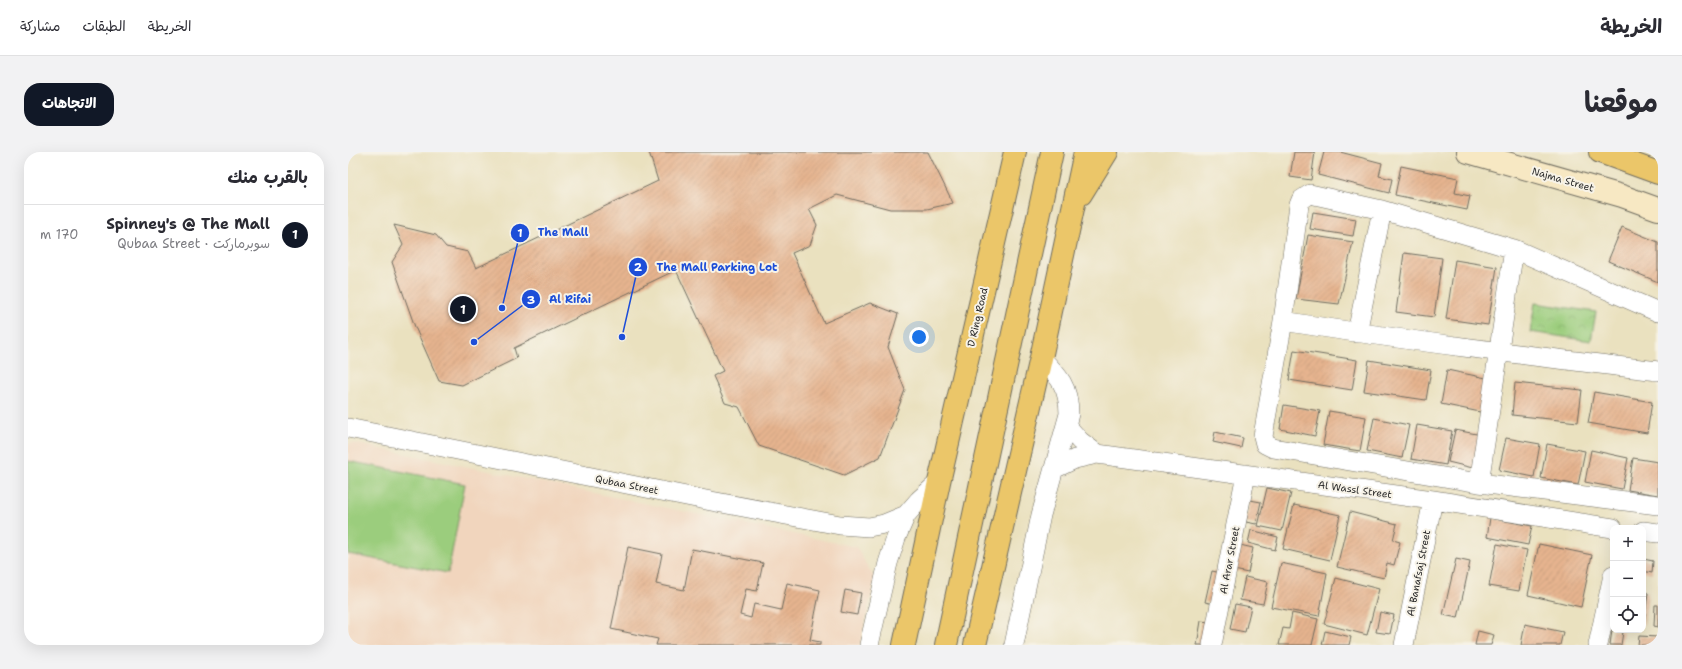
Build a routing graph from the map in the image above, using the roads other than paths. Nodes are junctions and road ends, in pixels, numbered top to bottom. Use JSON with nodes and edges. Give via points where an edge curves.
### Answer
{"nodes":[{"id":1,"x":1005,"y":152,"type":"edge"},
{"id":2,"x":1015,"y":152,"type":"edge"},
{"id":3,"x":1052,"y":152,"type":"edge"},
{"id":4,"x":1085,"y":152,"type":"edge"},
{"id":5,"x":1107,"y":152,"type":"edge"},
{"id":6,"x":1468,"y":152,"type":"edge"},
{"id":7,"x":1600,"y":152,"type":"edge"},
{"id":8,"x":1658,"y":173,"type":"edge"},
{"id":9,"x":1008,"y":185,"type":"junction"},
{"id":10,"x":1072,"y":208,"type":"junction"},
{"id":11,"x":1658,"y":209,"type":"edge"},
{"id":12,"x":1382,"y":210,"type":"junction"},
{"id":13,"x":1514,"y":249,"type":"junction"},
{"id":14,"x":1658,"y":312,"type":"edge"},
{"id":15,"x":1282,"y":321,"type":"junction"},
{"id":16,"x":1357,"y":333,"type":"junction"},
{"id":17,"x":1499,"y":352,"type":"junction"},
{"id":18,"x":1041,"y":358,"type":"junction"},
{"id":19,"x":1658,"y":371,"type":"edge"},
{"id":20,"x":1066,"y":425,"type":"junction"},
{"id":21,"x":348,"y":428,"type":"edge"},
{"id":22,"x":1097,"y":454,"type":"junction"},
{"id":23,"x":1054,"y":469,"type":"junction"},
{"id":24,"x":1246,"y":474,"type":"junction"},
{"id":25,"x":939,"y":482,"type":"junction"},
{"id":26,"x":1479,"y":483,"type":"junction"},
{"id":27,"x":1433,"y":500,"type":"junction"},
{"id":28,"x":1658,"y":506,"type":"edge"},
{"id":29,"x":906,"y":515,"type":"junction"},
{"id":30,"x":1610,"y":528,"type":"edge"},
{"id":31,"x":1646,"y":531,"type":"edge"},
{"id":32,"x":1658,"y":533,"type":"edge"},
{"id":33,"x":1610,"y":589,"type":"edge"},
{"id":34,"x":869,"y":645,"type":"edge"},
{"id":35,"x":904,"y":645,"type":"edge"},
{"id":36,"x":946,"y":645,"type":"edge"},
{"id":37,"x":975,"y":645,"type":"edge"},
{"id":38,"x":1014,"y":645,"type":"edge"},
{"id":39,"x":1212,"y":645,"type":"edge"},
{"id":40,"x":1404,"y":645,"type":"edge"},
{"id":41,"x":1598,"y":645,"type":"edge"}],
"edges":[{"from":1,"to":9,"type":"main road"},
{"from":2,"to":9,"type":"main road","name":"D Ring Road"},
{"from":3,"to":36,"type":"main road"},
{"from":4,"to":10,"type":"main road"},
{"from":5,"to":10,"type":"main road"},
{"from":6,"to":11,"type":"main road","name":"Najma Street","via":[[1622,196]]},
{"from":7,"to":8,"type":"main road"},
{"from":9,"to":25,"type":"main road","name":"D Ring Road"},
{"from":10,"to":18,"type":"main road"},
{"from":12,"to":13,"type":"street"},
{"from":12,"to":15,"type":"street","via":[[1310,194],[1301,200]]},
{"from":12,"to":16,"type":"street"},
{"from":13,"to":14,"type":"street"},
{"from":13,"to":17,"type":"street"},
{"from":15,"to":16,"type":"street"},
{"from":15,"to":26,"type":"street","via":[[1263,436],[1266,444],[1273,448]]},
{"from":16,"to":17,"type":"street"},
{"from":17,"to":19,"type":"street"},
{"from":17,"to":26,"type":"street"},
{"from":18,"to":20,"type":"street","via":[[1056,373],[1067,392],[1069,414]]},
{"from":18,"to":37,"type":"main road"},
{"from":20,"to":22,"type":"street","name":"Al Wassl Street","via":[[1080,441]]},
{"from":20,"to":23,"type":"street"},
{"from":21,"to":29,"type":"street","name":"Qubaa Street","via":[[840,525],[869,527]]},
{"from":22,"to":23,"type":"street","name":"Al Wassl Street","via":[[1075,459]]},
{"from":22,"to":24,"type":"street","name":"Al Wassl Street"},
{"from":23,"to":38,"type":"street","via":[[1041,515]]},
{"from":24,"to":27,"type":"street","name":"Al Wassl Street"},
{"from":24,"to":39,"type":"street","name":"Al Arar Street"},
{"from":25,"to":29,"type":"street"},
{"from":25,"to":35,"type":"main road","name":"D Ring Road"},
{"from":26,"to":28,"type":"street"},
{"from":27,"to":30,"type":"street","name":"Al Wassl Street"},
{"from":27,"to":40,"type":"street","name":"Al Banafsaj Street"},
{"from":29,"to":34,"type":"street","via":[[890,556]]},
{"from":31,"to":32,"type":"street"},
{"from":33,"to":41,"type":"street"}]}
